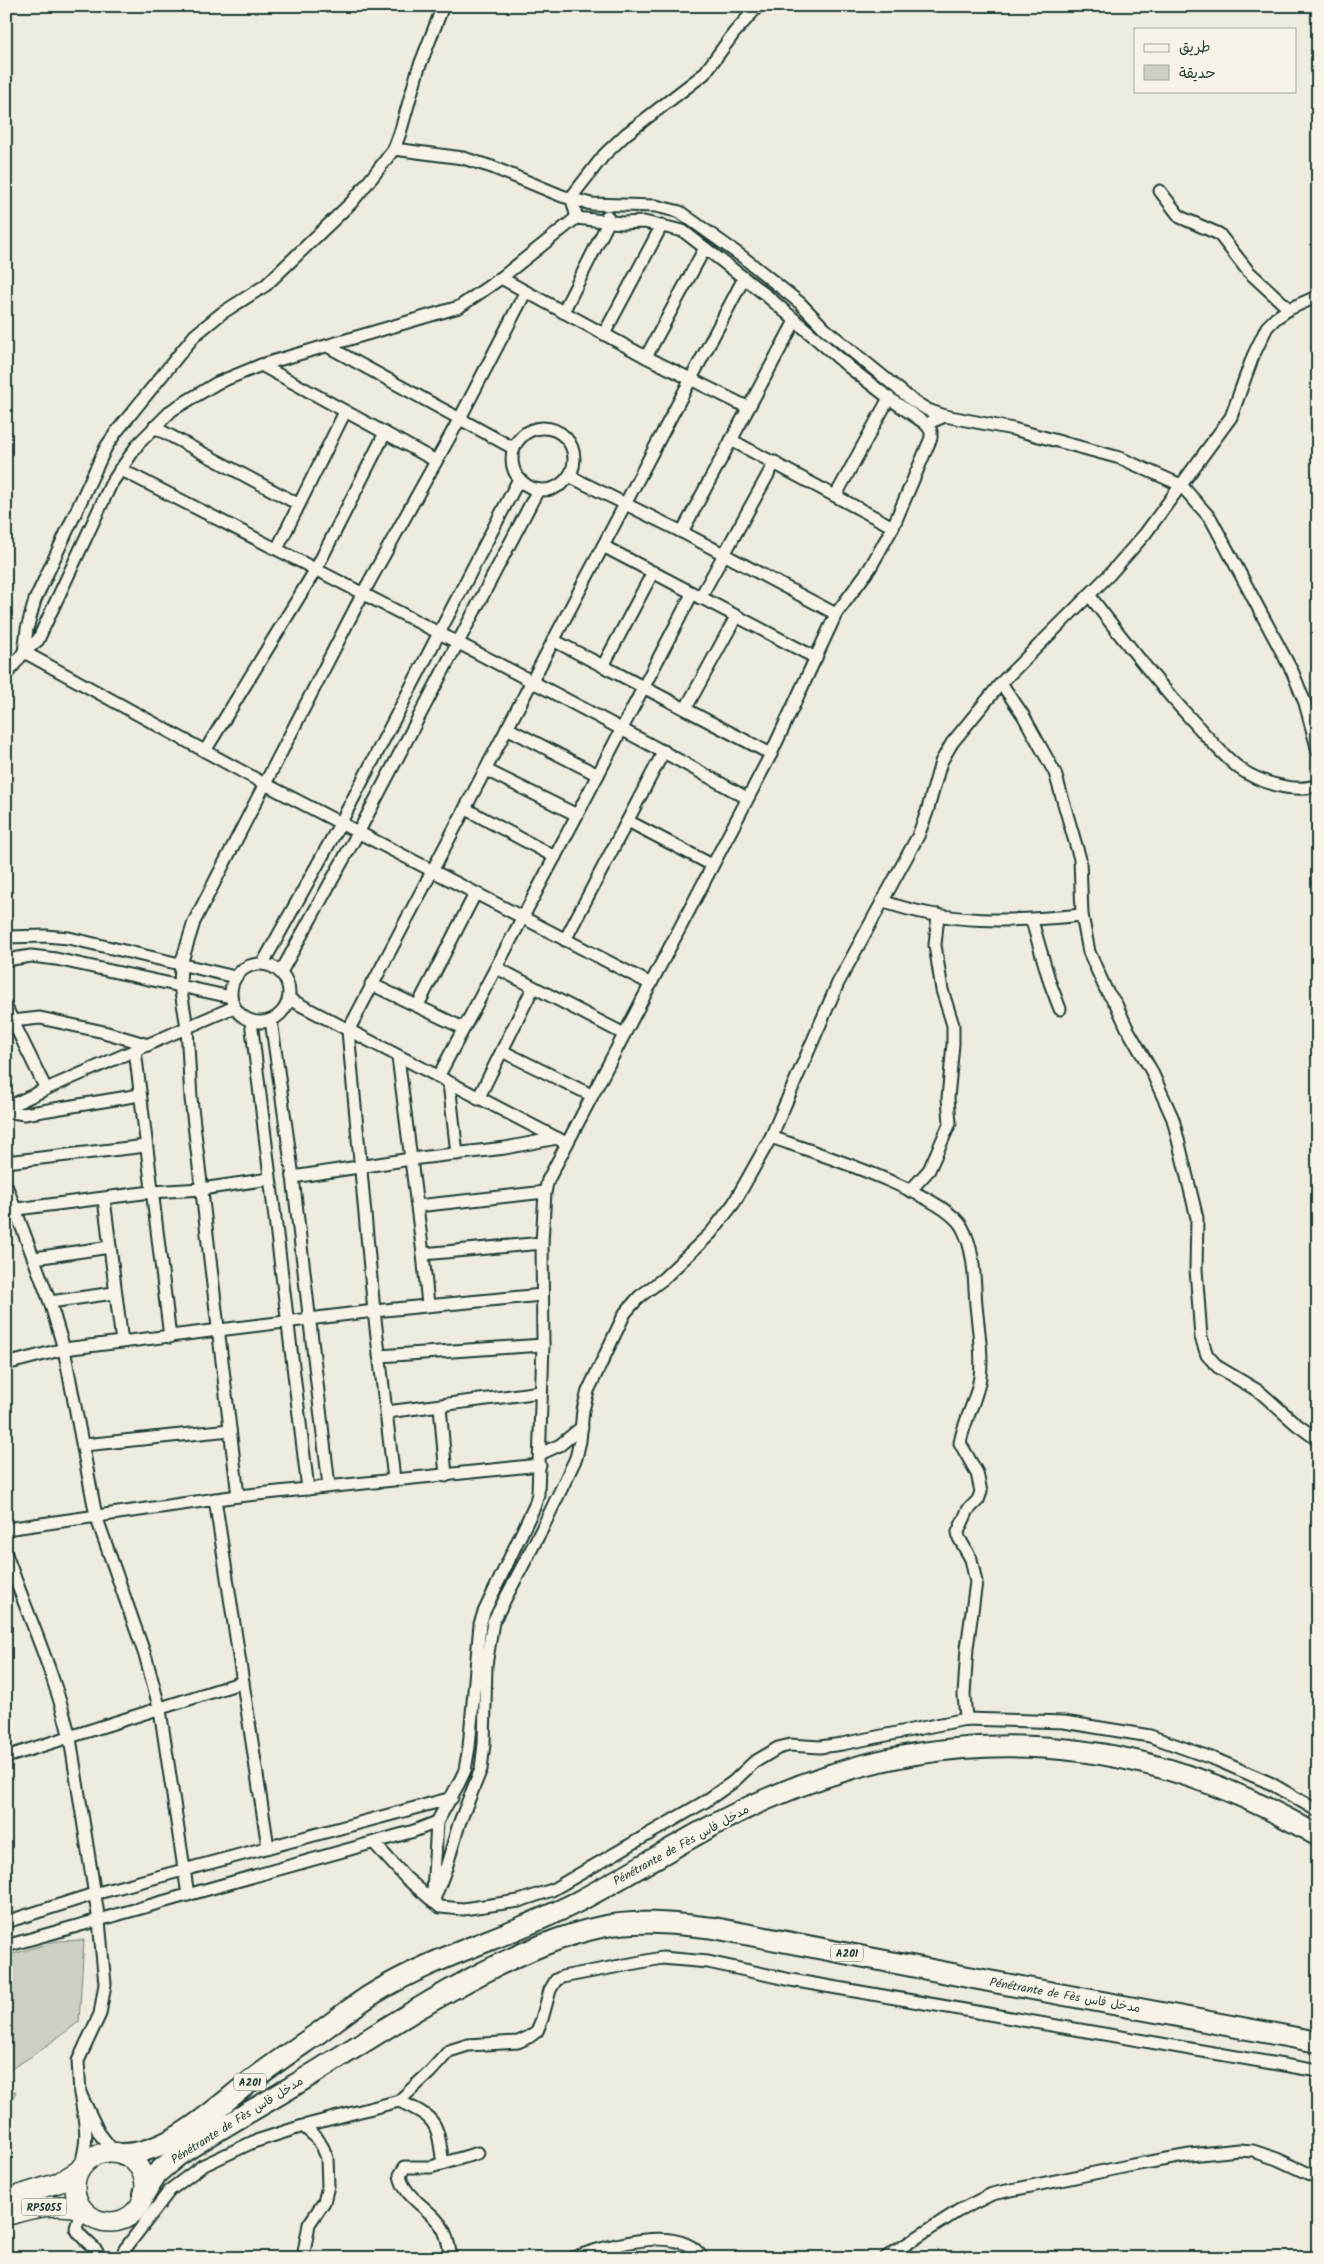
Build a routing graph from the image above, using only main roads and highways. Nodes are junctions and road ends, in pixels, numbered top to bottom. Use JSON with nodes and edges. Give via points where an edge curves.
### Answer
{"nodes":[{"id":1,"x":1318,"y":1836,"type":"edge"},
{"id":2,"x":1318,"y":2042,"type":"edge"},
{"id":3,"x":118,"y":2153,"type":"junction"},
{"id":4,"x":79,"y":2169,"type":"junction"},
{"id":5,"x":144,"y":2194,"type":"junction"},
{"id":6,"x":6,"y":2199,"type":"edge"},
{"id":7,"x":84,"y":2211,"type":"junction"},
{"id":8,"x":6,"y":2216,"type":"edge"}],
"edges":[{"from":1,"to":3,"type":"highway","name":"Pénétrante de Fès مدخل فاس","number":"A201","via":[[1263,1805],[1213,1784],[1146,1762],[1091,1752],[1050,1747],[965,1747],[870,1763],[818,1779],[728,1816],[578,1902],[451,1954],[372,1995],[184,2132],[144,2152]]},
{"from":2,"to":5,"type":"highway","name":"Pénétrante de Fès مدخل فاس","number":"A201","via":[[714,1928],[670,1923],[603,1926],[524,1952],[392,2023],[176,2157],[157,2172]]},
{"from":3,"to":4,"type":"highway","via":[[95,2154]]},
{"from":3,"to":5,"type":"highway","via":[[131,2159],[141,2170]]},
{"from":4,"to":6,"type":"highway","number":"RP5055","via":[[58,2183]]},
{"from":4,"to":7,"type":"highway","via":[[74,2190]]},
{"from":5,"to":7,"type":"highway","via":[[136,2210],[122,2220],[105,2222]]},
{"from":7,"to":8,"type":"highway","number":"RP5055","via":[[68,2205],[50,2206]]}]}
